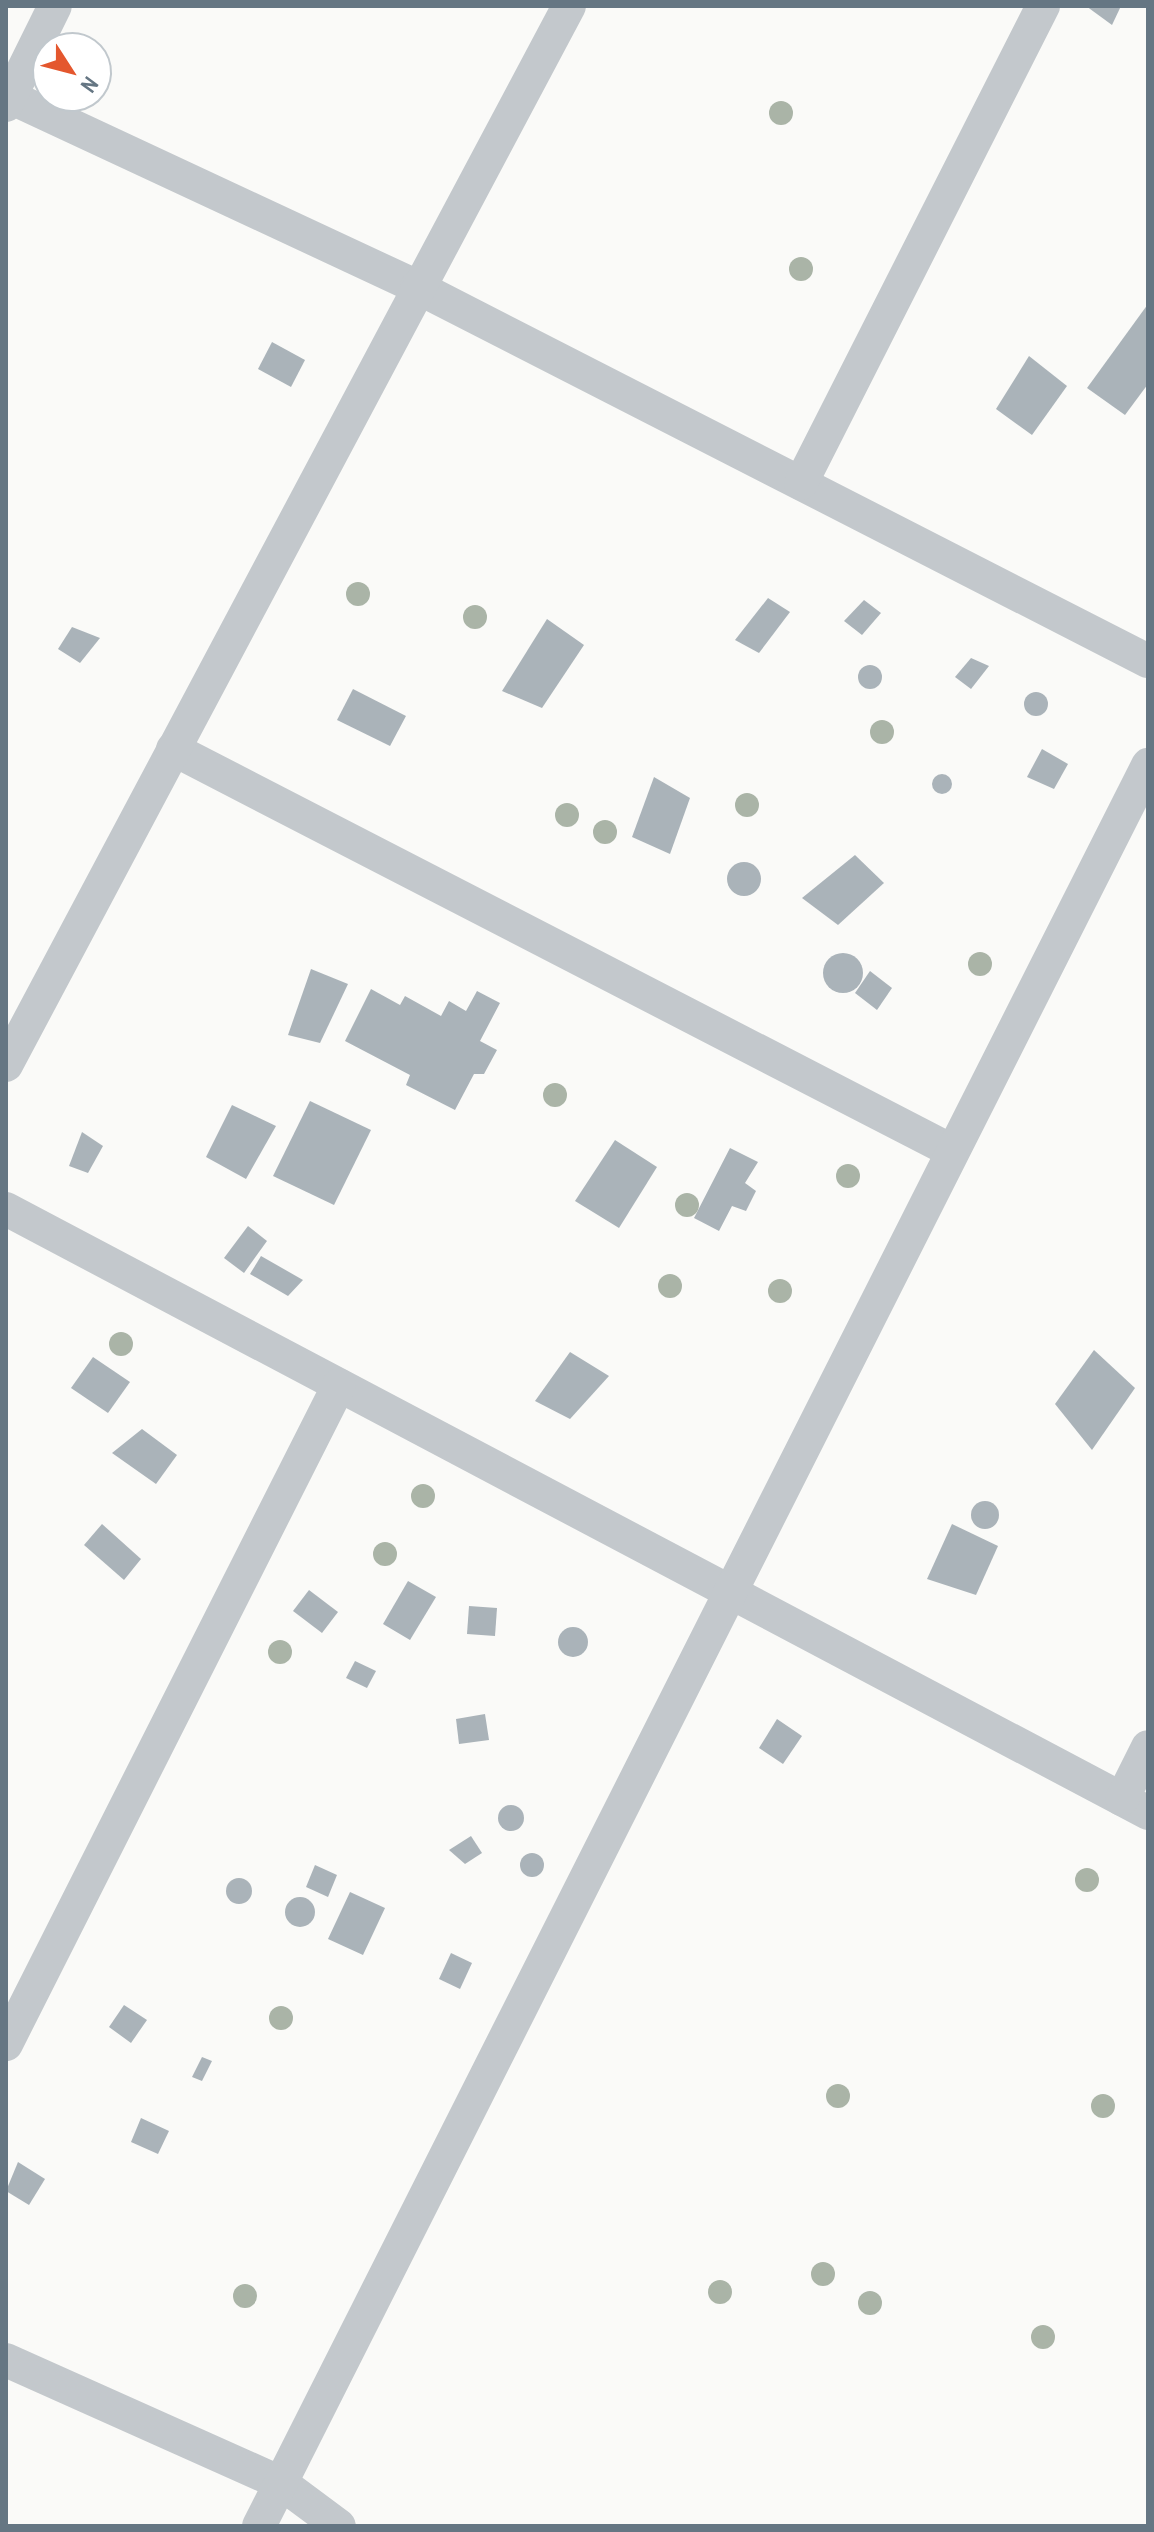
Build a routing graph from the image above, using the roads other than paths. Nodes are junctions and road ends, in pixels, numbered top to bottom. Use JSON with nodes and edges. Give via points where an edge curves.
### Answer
{"nodes":[{"id":1,"x":55,"y":6,"type":"edge"},
{"id":2,"x":569,"y":6,"type":"edge"},
{"id":3,"x":1043,"y":6,"type":"edge"},
{"id":4,"x":8,"y":101,"type":"edge"},
{"id":5,"x":417,"y":287,"type":"junction"},
{"id":6,"x":801,"y":483,"type":"junction"},
{"id":7,"x":1148,"y":661,"type":"edge"},
{"id":8,"x":173,"y":749,"type":"junction"},
{"id":9,"x":1148,"y":765,"type":"edge"},
{"id":10,"x":6,"y":1065,"type":"edge"},
{"id":11,"x":952,"y":1151,"type":"junction"},
{"id":12,"x":6,"y":1209,"type":"edge"},
{"id":13,"x":339,"y":1385,"type":"junction"},
{"id":14,"x":730,"y":1592,"type":"junction"},
{"id":15,"x":1148,"y":1747,"type":"edge"},
{"id":16,"x":1135,"y":1806,"type":"edge"},
{"id":17,"x":6,"y":2044,"type":"edge"},
{"id":18,"x":6,"y":2360,"type":"edge"},
{"id":19,"x":281,"y":2483,"type":"junction"},
{"id":20,"x":259,"y":2526,"type":"edge"},
{"id":21,"x":339,"y":2526,"type":"edge"}],
"edges":[{"from":1,"to":4,"type":"street"},
{"from":2,"to":5,"type":"street"},
{"from":3,"to":6,"type":"street"},
{"from":4,"to":5,"type":"street"},
{"from":5,"to":6,"type":"street"},
{"from":5,"to":8,"type":"street"},
{"from":6,"to":7,"type":"street"},
{"from":8,"to":10,"type":"street"},
{"from":8,"to":11,"type":"street"},
{"from":9,"to":11,"type":"street"},
{"from":11,"to":14,"type":"street"},
{"from":12,"to":13,"type":"street"},
{"from":13,"to":14,"type":"street"},
{"from":13,"to":17,"type":"street"},
{"from":14,"to":16,"type":"street"},
{"from":14,"to":19,"type":"street"},
{"from":15,"to":16,"type":"street"},
{"from":18,"to":19,"type":"street"},
{"from":19,"to":20,"type":"street"},
{"from":19,"to":21,"type":"street"}]}
